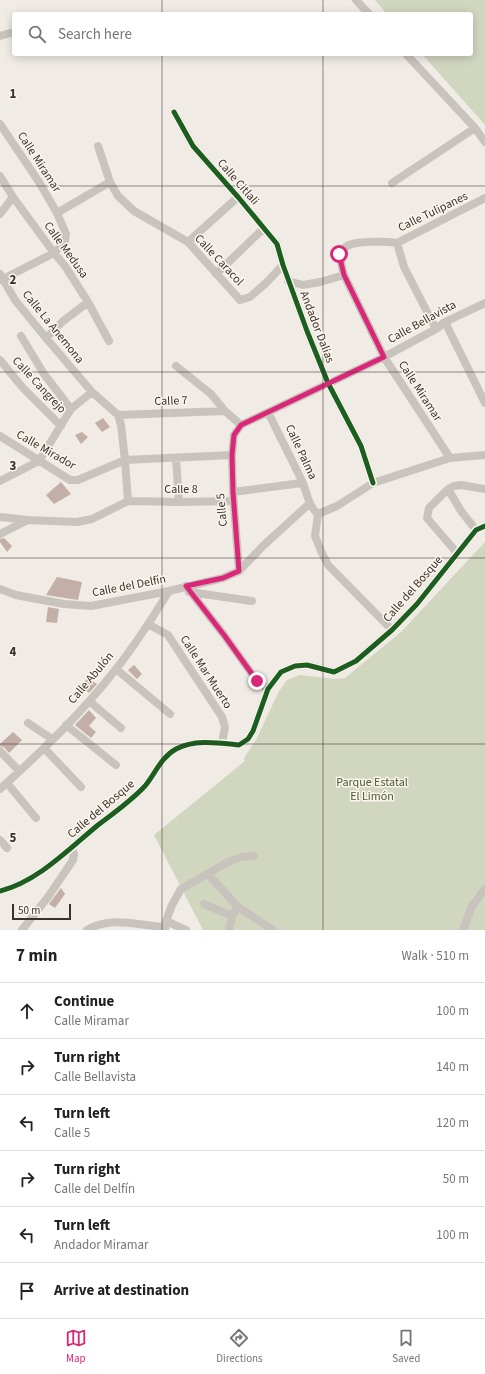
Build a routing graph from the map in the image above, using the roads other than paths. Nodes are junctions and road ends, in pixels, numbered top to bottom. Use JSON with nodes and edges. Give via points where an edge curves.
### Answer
{"nodes":[{"id":1,"x":356,"y":0,"type":"edge"},
{"id":2,"x":367,"y":12,"type":"edge"},
{"id":3,"x":12,"y":33,"type":"edge"},
{"id":4,"x":0,"y":36,"type":"edge"},
{"id":5,"x":408,"y":56,"type":"edge"},
{"id":6,"x":174,"y":112,"type":"dead end"},
{"id":7,"x":0,"y":124,"type":"edge"},
{"id":8,"x":475,"y":128,"type":"junction"},
{"id":9,"x":485,"y":142,"type":"edge"},
{"id":10,"x":98,"y":146,"type":"dead end"},
{"id":11,"x":0,"y":176,"type":"edge"},
{"id":12,"x":110,"y":182,"type":"junction"},
{"id":13,"x":392,"y":183,"type":"dead end"},
{"id":14,"x":13,"y":197,"type":"junction"},
{"id":15,"x":238,"y":198,"type":"junction"},
{"id":16,"x":485,"y":198,"type":"edge"},
{"id":17,"x":57,"y":213,"type":"junction"},
{"id":18,"x":0,"y":214,"type":"edge"},
{"id":19,"x":264,"y":228,"type":"junction"},
{"id":20,"x":188,"y":242,"type":"junction"},
{"id":21,"x":398,"y":243,"type":"junction"},
{"id":22,"x":344,"y":248,"type":"joint"},
{"id":23,"x":54,"y":253,"type":"junction"},
{"id":24,"x":282,"y":265,"type":"junction"},
{"id":25,"x":216,"y":274,"type":"junction"},
{"id":26,"x":344,"y":275,"type":"junction"},
{"id":27,"x":1,"y":278,"type":"edge"},
{"id":28,"x":288,"y":281,"type":"junction"},
{"id":29,"x":88,"y":302,"type":"junction"},
{"id":30,"x":485,"y":302,"type":"edge"},
{"id":31,"x":445,"y":322,"type":"junction"},
{"id":32,"x":436,"y":329,"type":"junction"},
{"id":33,"x":21,"y":336,"type":"dead end"},
{"id":34,"x":46,"y":338,"type":"junction"},
{"id":35,"x":109,"y":341,"type":"dead end"},
{"id":36,"x":384,"y":357,"type":"junction"},
{"id":37,"x":0,"y":360,"type":"edge"},
{"id":38,"x":176,"y":366,"type":"dead end"},
{"id":39,"x":328,"y":383,"type":"junction"},
{"id":40,"x":92,"y":392,"type":"junction"},
{"id":41,"x":485,"y":403,"type":"edge"},
{"id":42,"x":71,"y":409,"type":"junction"},
{"id":43,"x":225,"y":411,"type":"junction"},
{"id":44,"x":268,"y":412,"type":"junction"},
{"id":45,"x":118,"y":415,"type":"junction"},
{"id":46,"x":241,"y":425,"type":"junction"},
{"id":47,"x":61,"y":426,"type":"junction"},
{"id":48,"x":0,"y":436,"type":"edge"},
{"id":49,"x":232,"y":455,"type":"junction"},
{"id":50,"x":485,"y":455,"type":"edge"},
{"id":51,"x":176,"y":458,"type":"junction"},
{"id":52,"x":450,"y":458,"type":"junction"},
{"id":53,"x":125,"y":460,"type":"junction"},
{"id":54,"x":38,"y":461,"type":"junction"},
{"id":55,"x":0,"y":480,"type":"edge"},
{"id":56,"x":302,"y":483,"type":"junction"},
{"id":57,"x":373,"y":483,"type":"junction"},
{"id":58,"x":485,"y":489,"type":"edge"},
{"id":59,"x":448,"y":490,"type":"junction"},
{"id":60,"x":233,"y":492,"type":"junction"},
{"id":61,"x":128,"y":500,"type":"junction"},
{"id":62,"x":234,"y":501,"type":"junction"},
{"id":63,"x":179,"y":502,"type":"junction"},
{"id":64,"x":309,"y":504,"type":"junction"},
{"id":65,"x":316,"y":513,"type":"junction"},
{"id":66,"x":0,"y":517,"type":"edge"},
{"id":67,"x":28,"y":520,"type":"junction"},
{"id":68,"x":485,"y":526,"type":"edge"},
{"id":69,"x":476,"y":530,"type":"junction"},
{"id":70,"x":0,"y":534,"type":"edge"},
{"id":71,"x":457,"y":554,"type":"junction"},
{"id":72,"x":239,"y":571,"type":"junction"},
{"id":73,"x":0,"y":588,"type":"edge"},
{"id":74,"x":188,"y":589,"type":"junction"},
{"id":75,"x":169,"y":591,"type":"junction"},
{"id":76,"x":252,"y":601,"type":"dead end"},
{"id":77,"x":148,"y":624,"type":"junction"},
{"id":78,"x":392,"y":630,"type":"junction"},
{"id":79,"x":116,"y":669,"type":"junction"},
{"id":80,"x":268,"y":689,"type":"junction"},
{"id":81,"x":89,"y":701,"type":"junction"},
{"id":82,"x":170,"y":714,"type":"dead end"},
{"id":83,"x":28,"y":723,"type":"dead end"},
{"id":84,"x":66,"y":725,"type":"junction"},
{"id":85,"x":121,"y":728,"type":"dead end"},
{"id":86,"x":52,"y":739,"type":"junction"},
{"id":87,"x":222,"y":743,"type":"junction"},
{"id":88,"x":44,"y":748,"type":"junction"},
{"id":89,"x":0,"y":751,"type":"edge"},
{"id":90,"x":116,"y":765,"type":"dead end"},
{"id":91,"x":19,"y":771,"type":"junction"},
{"id":92,"x":7,"y":783,"type":"junction"},
{"id":93,"x":81,"y":787,"type":"dead end"},
{"id":94,"x":0,"y":789,"type":"edge"},
{"id":95,"x":36,"y":818,"type":"dead end"},
{"id":96,"x":0,"y":840,"type":"edge"},
{"id":97,"x":72,"y":847,"type":"junction"},
{"id":98,"x":7,"y":848,"type":"dead end"},
{"id":99,"x":254,"y":856,"type":"dead end"},
{"id":100,"x":208,"y":874,"type":"junction"},
{"id":101,"x":485,"y":889,"type":"edge"},
{"id":102,"x":0,"y":891,"type":"edge"},
{"id":103,"x":204,"y":904,"type":"dead end"},
{"id":104,"x":238,"y":907,"type":"junction"},
{"id":105,"x":232,"y":916,"type":"junction"},
{"id":106,"x":166,"y":926,"type":"edge"},
{"id":107,"x":22,"y":930,"type":"edge"},
{"id":108,"x":87,"y":930,"type":"edge"},
{"id":109,"x":186,"y":930,"type":"edge"},
{"id":110,"x":229,"y":930,"type":"edge"},
{"id":111,"x":273,"y":930,"type":"edge"},
{"id":112,"x":463,"y":930,"type":"edge"}],
"edges":[{"from":1,"to":2,"type":"street"},
{"from":3,"to":4,"type":"street"},
{"from":5,"to":8,"type":"street"},
{"from":6,"to":15,"type":"street","name":"Calle Citlali","via":[[193,146]]},
{"from":7,"to":17,"type":"street","name":"Calle Miramar"},
{"from":8,"to":9,"type":"street"},
{"from":8,"to":13,"type":"street"},
{"from":10,"to":12,"type":"street","name":"Calle Caracol"},
{"from":11,"to":14,"type":"street","name":"Calle Medusa"},
{"from":12,"to":17,"type":"street"},
{"from":12,"to":20,"type":"street","name":"Calle Caracol","via":[[118,196],[134,211]]},
{"from":14,"to":18,"type":"street"},
{"from":14,"to":23,"type":"street","name":"Calle Medusa"},
{"from":15,"to":19,"type":"street","name":"Calle Citlali"},
{"from":15,"to":20,"type":"street"},
{"from":16,"to":21,"type":"street","name":"Calle Tulipanes"},
{"from":17,"to":23,"type":"street","name":"Calle Miramar","via":[[66,234],[65,242]]},
{"from":19,"to":24,"type":"street","name":"Calle Citlali","via":[[277,244]]},
{"from":19,"to":25,"type":"street"},
{"from":20,"to":25,"type":"street","name":"Calle Caracol"},
{"from":21,"to":22,"type":"street","name":"Calle Tulipanes","via":[[365,243]]},
{"from":21,"to":32,"type":"street","via":[[404,267]]},
{"from":22,"to":26,"type":"street","name":"Calle Miramar","via":[[339,254]]},
{"from":23,"to":27,"type":"street"},
{"from":23,"to":29,"type":"street","name":"Calle Medusa","via":[[66,266]]},
{"from":24,"to":25,"type":"street","name":"Calle Caracol","via":[[250,297],[240,300]]},
{"from":24,"to":28,"type":"street","name":"Andador Dalias"},
{"from":26,"to":28,"type":"street","via":[[302,285]]},
{"from":26,"to":36,"type":"street","name":"Calle Miramar"},
{"from":27,"to":34,"type":"street","name":"Calle La Anemona"},
{"from":28,"to":39,"type":"street","name":"Andador Dalias"},
{"from":29,"to":34,"type":"street"},
{"from":29,"to":35,"type":"street","name":"Calle Medusa"},
{"from":30,"to":31,"type":"street","name":"Calle Bellavista"},
{"from":31,"to":32,"type":"street","name":"Calle Bellavista"},
{"from":31,"to":41,"type":"street"},
{"from":32,"to":36,"type":"street","name":"Calle Bellavista"},
{"from":33,"to":42,"type":"street","via":[[44,374]]},
{"from":34,"to":40,"type":"street","name":"Calle La Anemona"},
{"from":36,"to":39,"type":"street","name":"Calle Bellavista"},
{"from":36,"to":52,"type":"street","name":"Calle Miramar"},
{"from":37,"to":47,"type":"street","name":"Calle Cangrejo","via":[[23,388]]},
{"from":38,"to":43,"type":"street","via":[[211,394]]},
{"from":39,"to":44,"type":"street","name":"Calle Bellavista"},
{"from":39,"to":57,"type":"street","name":"Andador Dalias","via":[[361,446]]},
{"from":40,"to":42,"type":"street"},
{"from":40,"to":45,"type":"street","name":"Calle La Anemona"},
{"from":42,"to":47,"type":"street"},
{"from":43,"to":45,"type":"street","name":"Calle 7"},
{"from":43,"to":46,"type":"street"},
{"from":44,"to":46,"type":"street","name":"Calle Bellavista"},
{"from":44,"to":56,"type":"street","name":"Calle Palma"},
{"from":45,"to":53,"type":"street"},
{"from":46,"to":49,"type":"street","name":"Calle 5","via":[[234,435]]},
{"from":47,"to":54,"type":"street"},
{"from":48,"to":54,"type":"street","name":"Calle Mirador"},
{"from":49,"to":51,"type":"street"},
{"from":49,"to":60,"type":"street","name":"Calle 5"},
{"from":50,"to":52,"type":"street"},
{"from":51,"to":53,"type":"street"},
{"from":51,"to":63,"type":"street"},
{"from":52,"to":57,"type":"street"},
{"from":53,"to":54,"type":"street","name":"Calle Mirador","via":[[78,480],[70,480]]},
{"from":53,"to":61,"type":"street"},
{"from":54,"to":55,"type":"street"},
{"from":56,"to":60,"type":"street"},
{"from":56,"to":64,"type":"street","name":"Calle Palma"},
{"from":57,"to":65,"type":"street","via":[[337,506]]},
{"from":58,"to":59,"type":"street","via":[[461,484]]},
{"from":59,"to":69,"type":"street"},
{"from":59,"to":71,"type":"street","via":[[430,508],[427,518]]},
{"from":60,"to":62,"type":"street","name":"Calle 5"},
{"from":61,"to":63,"type":"street","name":"Calle 8"},
{"from":61,"to":67,"type":"street","via":[[92,519],[77,522]]},
{"from":62,"to":63,"type":"street","name":"Calle 8"},
{"from":62,"to":72,"type":"street","name":"Calle 5"},
{"from":64,"to":65,"type":"street","name":"Calle Palma"},
{"from":64,"to":72,"type":"street"},
{"from":65,"to":78,"type":"street","via":[[315,536],[328,565]]},
{"from":66,"to":67,"type":"street"},
{"from":67,"to":70,"type":"street"},
{"from":68,"to":69,"type":"street","name":"Calle del Bosque"},
{"from":69,"to":71,"type":"street","name":"Calle del Bosque"},
{"from":71,"to":78,"type":"street","name":"Calle del Bosque"},
{"from":72,"to":74,"type":"street","name":"Calle del Delfín"},
{"from":73,"to":75,"type":"street","name":"Calle del Delfín","via":[[16,596],[91,606]]},
{"from":74,"to":75,"type":"street","name":"Calle del Delfín"},
{"from":74,"to":76,"type":"street"},
{"from":74,"to":80,"type":"street","via":[[257,681]]},
{"from":75,"to":77,"type":"street","name":"Calle Abulón"},
{"from":77,"to":79,"type":"street","name":"Calle Abulón"},
{"from":77,"to":87,"type":"street","name":"Calle Mar Muerto","via":[[168,635],[222,717],[225,727]]},
{"from":78,"to":80,"type":"street","name":"Calle del Bosque","via":[[356,661],[334,672],[307,665],[295,666],[281,672]]},
{"from":79,"to":81,"type":"street","name":"Calle Abulón"},
{"from":79,"to":82,"type":"street"},
{"from":80,"to":87,"type":"street","name":"Calle del Bosque","via":[[248,738],[239,745]]},
{"from":81,"to":84,"type":"street","name":"Calle Abulón"},
{"from":81,"to":85,"type":"street"},
{"from":83,"to":86,"type":"street"},
{"from":84,"to":86,"type":"street","name":"Calle Abulón"},
{"from":84,"to":90,"type":"street"},
{"from":86,"to":88,"type":"street","name":"Calle Abulón"},
{"from":87,"to":97,"type":"street","name":"Calle del Bosque","via":[[196,743],[167,755],[135,795]]},
{"from":88,"to":91,"type":"street","name":"Calle Abulón"},
{"from":88,"to":93,"type":"street"},
{"from":89,"to":91,"type":"street"},
{"from":91,"to":92,"type":"street","name":"Calle Abulón"},
{"from":92,"to":94,"type":"street","name":"Calle Abulón"},
{"from":92,"to":95,"type":"street"},
{"from":96,"to":98,"type":"street"},
{"from":97,"to":102,"type":"street","name":"Calle del Bosque","via":[[34,877]]},
{"from":97,"to":107,"type":"street","via":[[73,860]]},
{"from":99,"to":100,"type":"street","via":[[228,862]]},
{"from":100,"to":104,"type":"street"},
{"from":100,"to":106,"type":"street","via":[[182,889],[172,905]]},
{"from":101,"to":112,"type":"street","via":[[472,906]]},
{"from":103,"to":105,"type":"street"},
{"from":104,"to":105,"type":"street"},
{"from":104,"to":111,"type":"street"},
{"from":105,"to":110,"type":"street"},
{"from":106,"to":108,"type":"street","via":[[117,922],[99,924]]},
{"from":106,"to":109,"type":"street"}]}
